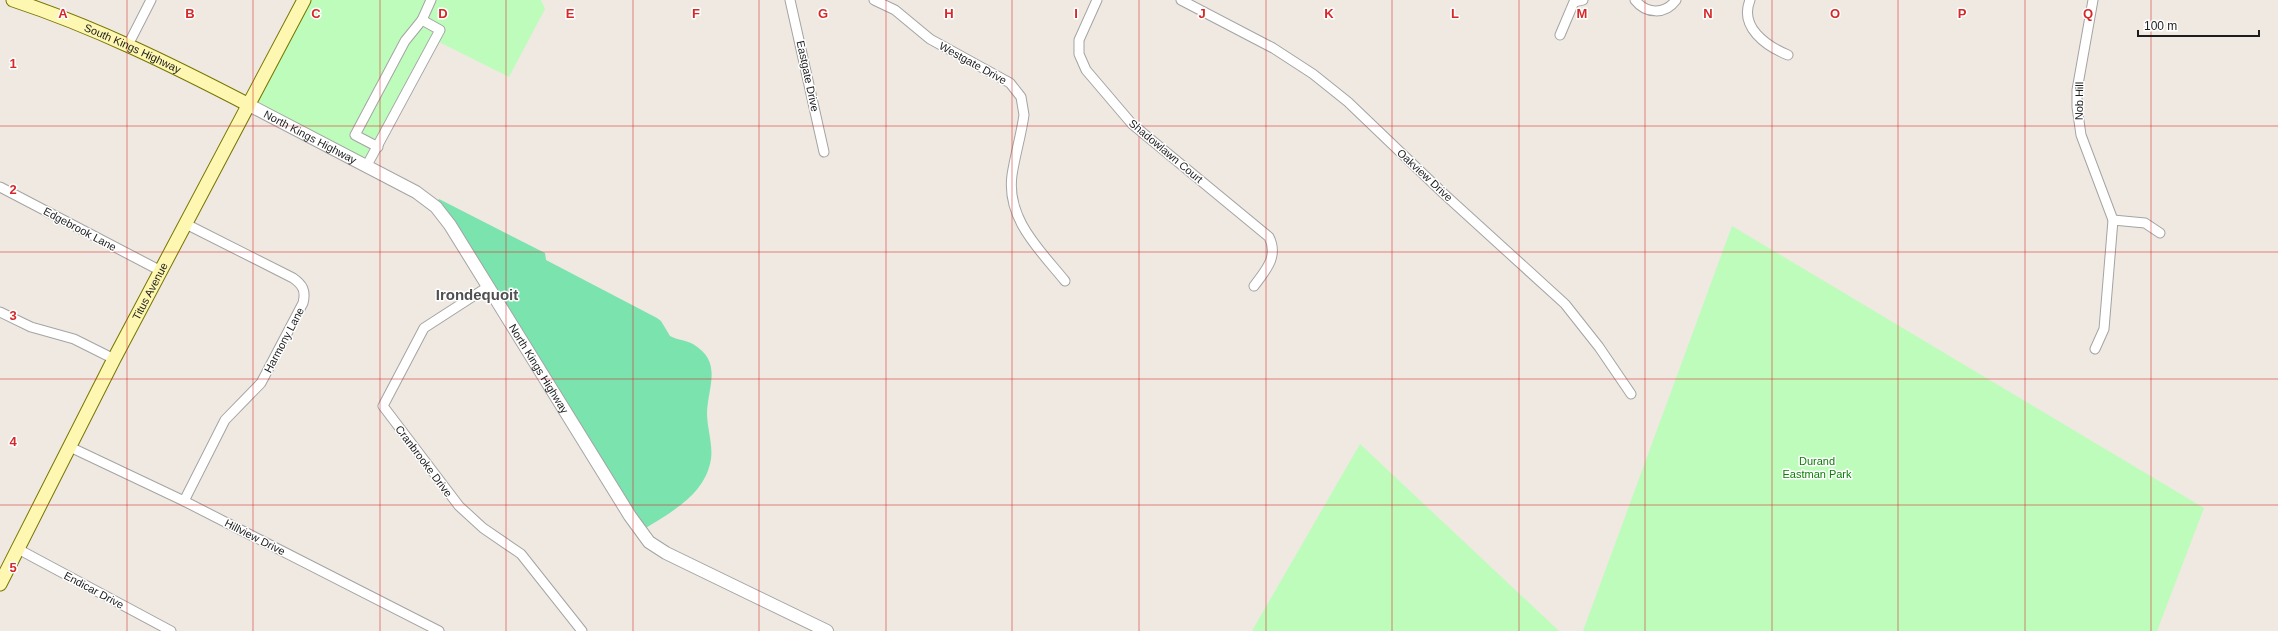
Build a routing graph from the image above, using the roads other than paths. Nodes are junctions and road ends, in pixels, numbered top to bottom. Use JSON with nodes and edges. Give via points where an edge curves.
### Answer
{"nodes":[{"id":1,"x":14,"y":0,"type":"edge"},
{"id":2,"x":152,"y":0,"type":"edge"},
{"id":3,"x":304,"y":0,"type":"edge"},
{"id":4,"x":431,"y":0,"type":"edge"},
{"id":5,"x":791,"y":0,"type":"edge"},
{"id":6,"x":874,"y":0,"type":"edge"},
{"id":7,"x":1097,"y":0,"type":"edge"},
{"id":8,"x":1181,"y":0,"type":"edge"},
{"id":9,"x":1636,"y":0,"type":"edge"},
{"id":10,"x":1676,"y":0,"type":"edge"},
{"id":11,"x":1750,"y":0,"type":"edge"},
{"id":12,"x":2093,"y":0,"type":"edge"},
{"id":13,"x":1576,"y":1,"type":"edge"},
{"id":14,"x":422,"y":20,"type":"junction"},
{"id":15,"x":1560,"y":35,"type":"dead end"},
{"id":16,"x":128,"y":46,"type":"junction"},
{"id":17,"x":1788,"y":55,"type":"dead end"},
{"id":18,"x":249,"y":105,"type":"junction"},
{"id":19,"x":378,"y":147,"type":"junction"},
{"id":20,"x":824,"y":152,"type":"dead end"},
{"id":21,"x":366,"y":167,"type":"junction"},
{"id":22,"x":0,"y":187,"type":"edge"},
{"id":23,"x":2113,"y":220,"type":"junction"},
{"id":24,"x":186,"y":224,"type":"junction"},
{"id":25,"x":2160,"y":233,"type":"dead end"},
{"id":26,"x":160,"y":271,"type":"junction"},
{"id":27,"x":1066,"y":281,"type":"dead end"},
{"id":28,"x":489,"y":286,"type":"junction"},
{"id":29,"x":1254,"y":286,"type":"dead end"},
{"id":30,"x":0,"y":312,"type":"edge"},
{"id":31,"x":2095,"y":349,"type":"dead end"},
{"id":32,"x":114,"y":359,"type":"junction"},
{"id":33,"x":1631,"y":394,"type":"dead end"},
{"id":34,"x":70,"y":447,"type":"junction"},
{"id":35,"x":184,"y":501,"type":"junction"},
{"id":36,"x":18,"y":549,"type":"junction"},
{"id":37,"x":0,"y":584,"type":"edge"},
{"id":38,"x":171,"y":631,"type":"edge"},
{"id":39,"x":438,"y":631,"type":"edge"},
{"id":40,"x":582,"y":631,"type":"edge"},
{"id":41,"x":827,"y":631,"type":"edge"}],
"edges":[{"from":1,"to":16,"type":"main road","name":"South Kings Highway","via":[[42,9]]},
{"from":2,"to":16,"type":"street"},
{"from":3,"to":18,"type":"main road","name":"Titus Avenue"},
{"from":4,"to":14,"type":"street"},
{"from":5,"to":20,"type":"street","name":"Eastgate Drive"},
{"from":6,"to":27,"type":"street","name":"Westgate Drive","via":[[895,10],[930,39],[1000,76],[1016,89],[1024,106],[1024,115],[1012,177],[1011,189],[1015,211],[1025,231]]},
{"from":7,"to":29,"type":"street","name":"Shadowlawn Court","via":[[1079,40],[1079,54],[1083,66],[1132,124],[1269,237],[1272,258]]},
{"from":8,"to":33,"type":"street","name":"Oakview Drive","via":[[1273,48],[1313,74],[1348,102],[1565,304]]},
{"from":9,"to":10,"type":"street","via":[[1645,8],[1660,11],[1667,9]]},
{"from":11,"to":17,"type":"street","via":[[1750,25],[1770,48]]},
{"from":12,"to":23,"type":"street","name":"Nob Hill","via":[[2078,90],[2078,122]]},
{"from":13,"to":15,"type":"street"},
{"from":14,"to":19,"type":"street","via":[[440,30]]},
{"from":14,"to":19,"type":"street","via":[[405,41],[354,135]]},
{"from":16,"to":18,"type":"main road","name":"South Kings Highway"},
{"from":18,"to":21,"type":"street","name":"North Kings Highway"},
{"from":18,"to":24,"type":"main road","name":"Titus Avenue"},
{"from":19,"to":21,"type":"street"},
{"from":21,"to":28,"type":"street","name":"North Kings Highway","via":[[421,195],[436,207],[448,221]]},
{"from":22,"to":26,"type":"street","name":"Edgebrook Lane"},
{"from":23,"to":25,"type":"street","via":[[2145,223]]},
{"from":23,"to":31,"type":"street","name":"Nob Hill","via":[[2104,328]]},
{"from":24,"to":26,"type":"main road","name":"Titus Avenue"},
{"from":24,"to":35,"type":"street","name":"Harmony Lane","via":[[293,278],[301,283],[305,296],[270,367],[255,390],[235,407],[225,420]]},
{"from":26,"to":32,"type":"main road","name":"Titus Avenue"},
{"from":28,"to":40,"type":"street","name":"Cranbrooke Drive","via":[[424,328],[383,406],[459,506],[483,528],[521,554]]},
{"from":28,"to":41,"type":"street","name":"North Kings Highway","via":[[580,436],[649,542],[666,553]]},
{"from":30,"to":32,"type":"street","via":[[31,327],[74,339]]},
{"from":32,"to":34,"type":"main road","name":"Titus Avenue"},
{"from":34,"to":35,"type":"street","name":"Hillview Drive"},
{"from":34,"to":36,"type":"main road","name":"Titus Avenue"},
{"from":35,"to":39,"type":"street","name":"Hillview Drive"},
{"from":36,"to":37,"type":"main road","name":"Titus Avenue"},
{"from":36,"to":38,"type":"street","name":"Endicar Drive"}]}
